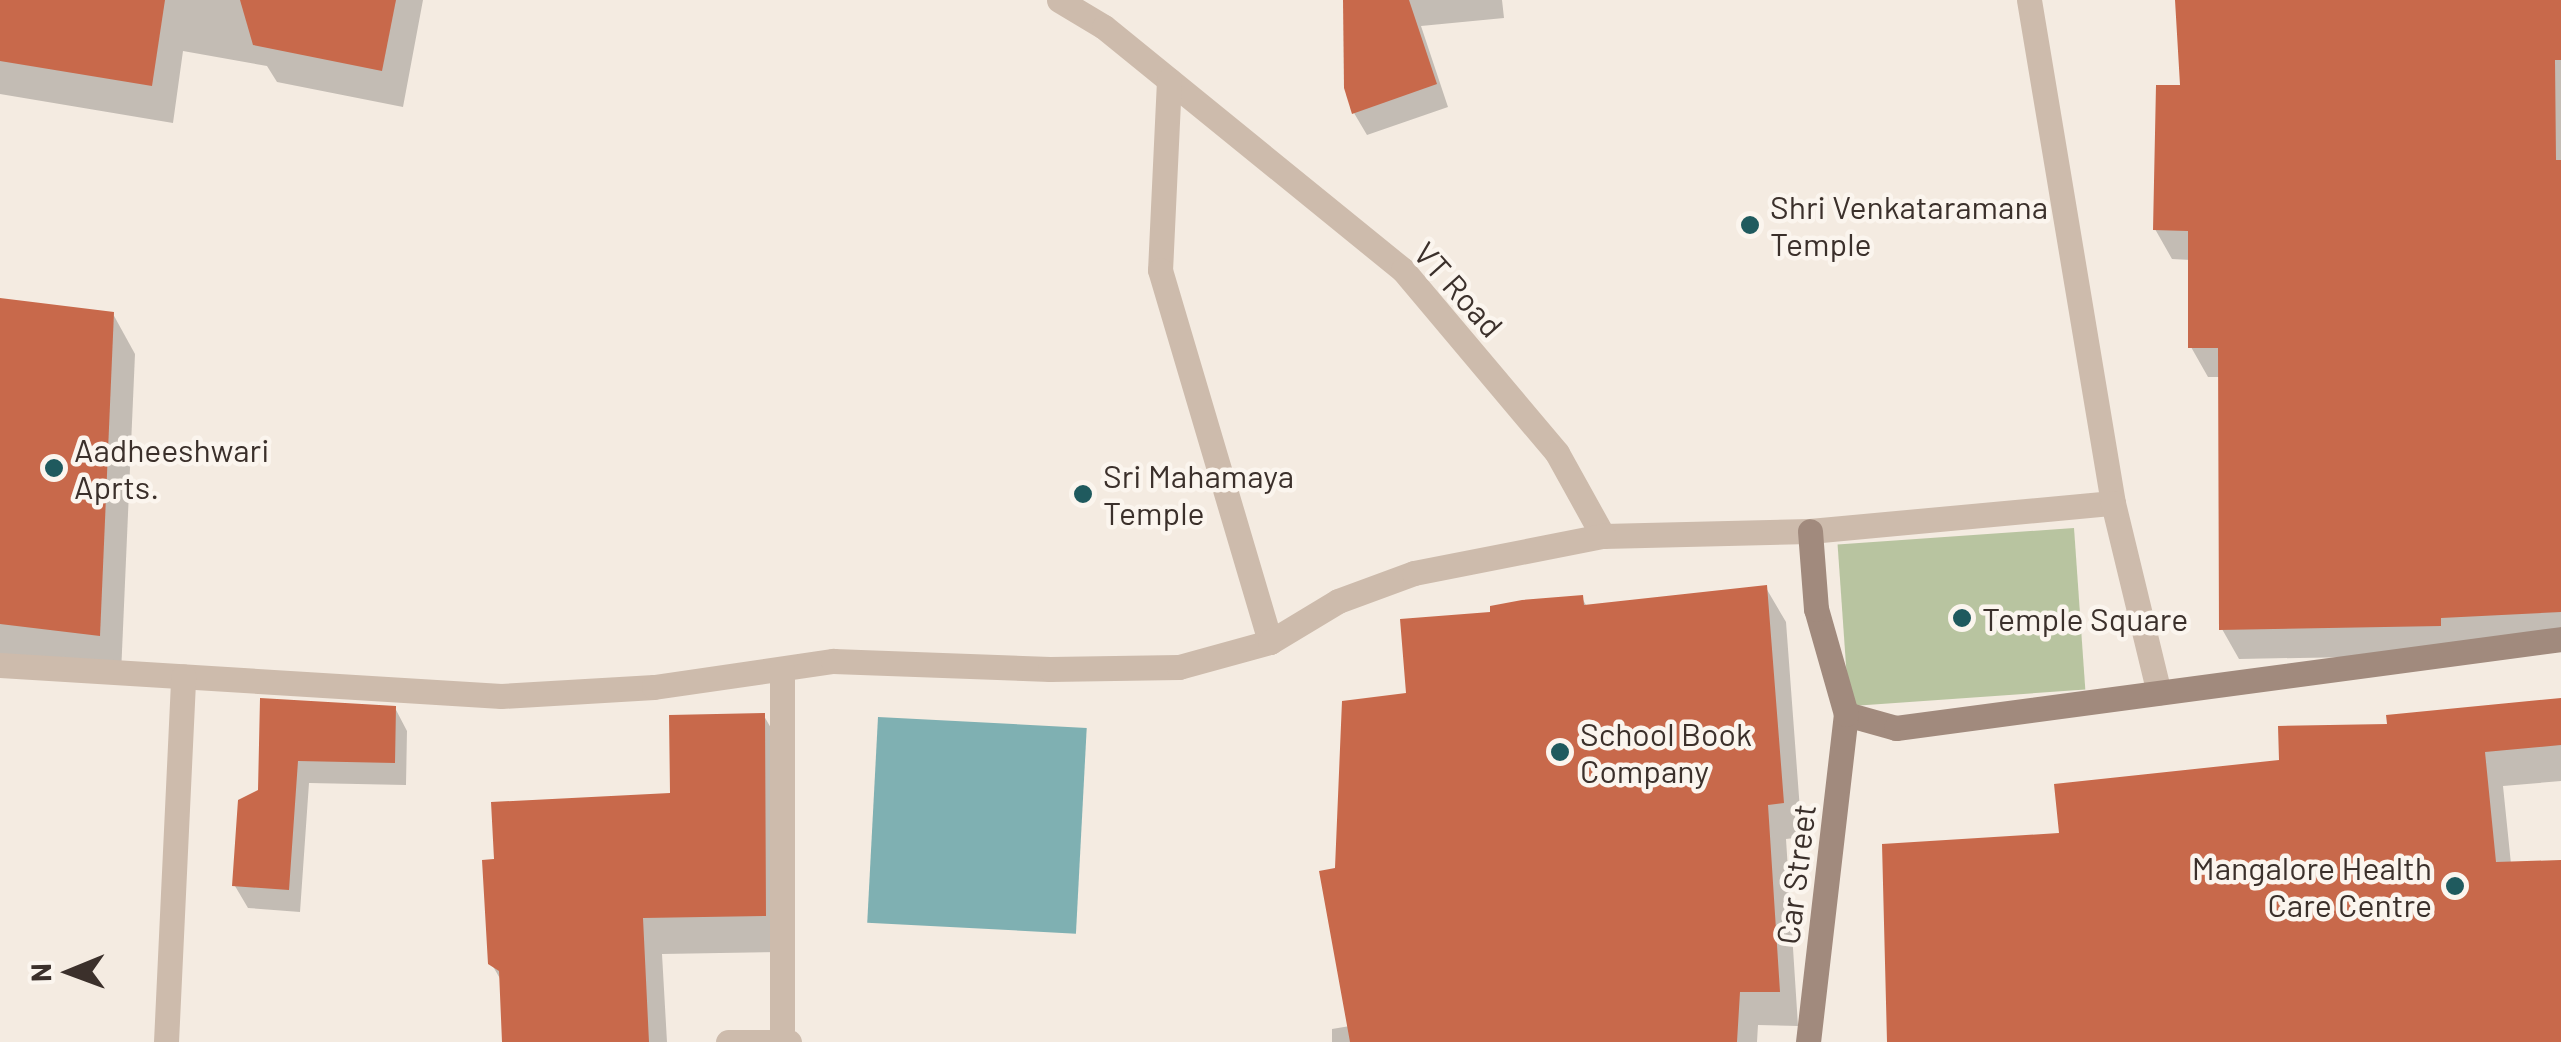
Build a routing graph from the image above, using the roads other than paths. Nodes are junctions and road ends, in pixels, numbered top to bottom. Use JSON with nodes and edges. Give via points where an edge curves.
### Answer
{"nodes":[{"id":1,"x":1059,"y":0,"type":"edge"},
{"id":2,"x":2029,"y":0,"type":"edge"},
{"id":3,"x":1170,"y":80,"type":"junction"},
{"id":4,"x":2113,"y":503,"type":"junction"},
{"id":5,"x":1810,"y":531,"type":"junction"},
{"id":6,"x":1603,"y":536,"type":"junction"},
{"id":7,"x":2561,"y":639,"type":"edge"},
{"id":8,"x":1270,"y":642,"type":"junction"},
{"id":9,"x":0,"y":665,"type":"edge"},
{"id":10,"x":782,"y":669,"type":"junction"},
{"id":11,"x":183,"y":676,"type":"junction"},
{"id":12,"x":2159,"y":693,"type":"junction"},
{"id":13,"x":1846,"y":714,"type":"junction"},
{"id":14,"x":786,"y":1040,"type":"edge"},
{"id":15,"x":166,"y":1042,"type":"edge"},
{"id":16,"x":728,"y":1042,"type":"edge"},
{"id":17,"x":1808,"y":1042,"type":"edge"}],
"edges":[{"from":1,"to":3,"type":"street","name":"VT Road","via":[[1104,26]]},
{"from":2,"to":4,"type":"street"},
{"from":3,"to":6,"type":"street","name":"VT Road","via":[[1403,270],[1557,454]]},
{"from":3,"to":8,"type":"street","via":[[1160,270]]},
{"from":4,"to":5,"type":"street"},
{"from":4,"to":12,"type":"street"},
{"from":5,"to":6,"type":"street"},
{"from":5,"to":13,"type":"street","via":[[1816,609]]},
{"from":6,"to":8,"type":"street","via":[[1414,573],[1338,601]]},
{"from":7,"to":12,"type":"street"},
{"from":8,"to":10,"type":"street","via":[[1179,666],[833,661]]},
{"from":9,"to":11,"type":"street"},
{"from":10,"to":11,"type":"street","via":[[654,687],[500,696]]},
{"from":10,"to":14,"type":"street"},
{"from":11,"to":15,"type":"street"},
{"from":12,"to":13,"type":"street","via":[[1896,728]]},
{"from":13,"to":17,"type":"street","name":"Car Street"},
{"from":14,"to":16,"type":"street"}]}
